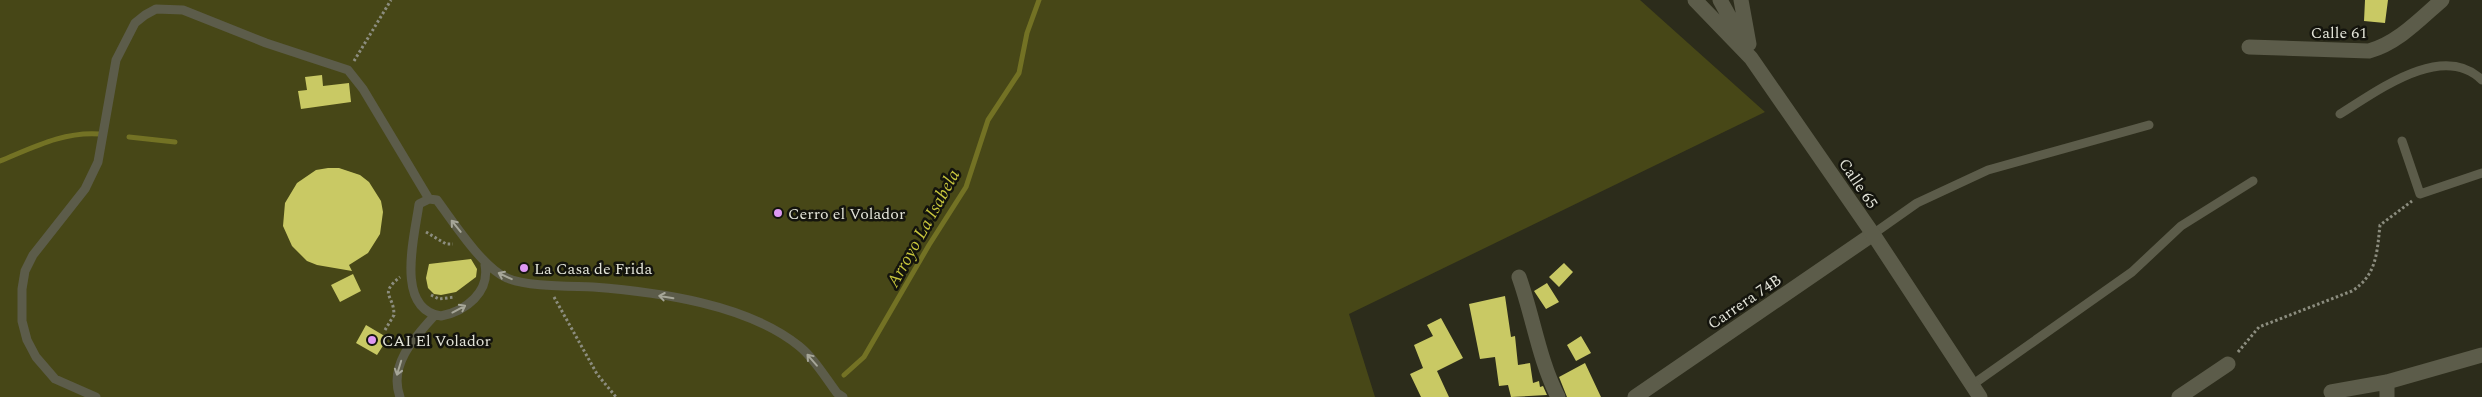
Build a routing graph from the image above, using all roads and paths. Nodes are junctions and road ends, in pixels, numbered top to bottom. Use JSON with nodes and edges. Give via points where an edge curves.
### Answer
{"nodes":[{"id":1,"x":391,"y":0,"type":"edge"},
{"id":2,"x":1694,"y":0,"type":"edge"},
{"id":3,"x":1720,"y":0,"type":"edge"},
{"id":4,"x":1741,"y":0,"type":"edge"},
{"id":5,"x":2442,"y":0,"type":"edge"},
{"id":6,"x":2249,"y":47,"type":"dead end"},
{"id":7,"x":1751,"y":58,"type":"junction"},
{"id":8,"x":348,"y":70,"type":"junction"},
{"id":9,"x":2482,"y":80,"type":"edge"},
{"id":10,"x":2340,"y":114,"type":"dead end"},
{"id":11,"x":2149,"y":125,"type":"dead end"},
{"id":12,"x":2402,"y":141,"type":"dead end"},
{"id":13,"x":2482,"y":173,"type":"edge"},
{"id":14,"x":2253,"y":181,"type":"dead end"},
{"id":15,"x":2420,"y":194,"type":"junction"},
{"id":16,"x":429,"y":198,"type":"junction"},
{"id":17,"x":416,"y":230,"type":"junction"},
{"id":18,"x":1873,"y":234,"type":"junction"},
{"id":19,"x":476,"y":251,"type":"junction"},
{"id":20,"x":486,"y":264,"type":"junction"},
{"id":21,"x":411,"y":269,"type":"junction"},
{"id":22,"x":1519,"y":277,"type":"dead end"},
{"id":23,"x":546,"y":284,"type":"junction"},
{"id":24,"x":429,"y":293,"type":"dead end"},
{"id":25,"x":449,"y":297,"type":"dead end"},
{"id":26,"x":435,"y":315,"type":"junction"},
{"id":27,"x":385,"y":330,"type":"dead end"},
{"id":28,"x":2482,"y":356,"type":"edge"},
{"id":29,"x":2228,"y":364,"type":"joint"},
{"id":30,"x":2387,"y":389,"type":"edge"},
{"id":31,"x":1976,"y":391,"type":"edge"},
{"id":32,"x":2331,"y":392,"type":"dead end"},
{"id":33,"x":96,"y":397,"type":"edge"},
{"id":34,"x":400,"y":397,"type":"edge"},
{"id":35,"x":616,"y":397,"type":"edge"},
{"id":36,"x":843,"y":397,"type":"edge"},
{"id":37,"x":1558,"y":397,"type":"edge"},
{"id":38,"x":1635,"y":397,"type":"edge"},
{"id":39,"x":2180,"y":397,"type":"edge"}],
"edges":[{"from":1,"to":8,"type":"path"},
{"from":2,"to":7,"type":"street","name":"Calle 65"},
{"from":3,"to":7,"type":"street"},
{"from":4,"to":7,"type":"street"},
{"from":5,"to":6,"type":"street","name":"Calle 61","via":[[2397,38],[2369,51]]},
{"from":7,"to":18,"type":"street","name":"Calle 65"},
{"from":8,"to":16,"type":"lane","via":[[363,89]]},
{"from":8,"to":33,"type":"lane","via":[[266,43],[183,10],[156,9],[135,23],[116,60],[98,162],[85,189],[25,271],[20,302],[24,327],[36,357],[54,379]]},
{"from":9,"to":10,"type":"lane","via":[[2466,69],[2423,69],[2401,76]]},
{"from":11,"to":18,"type":"lane","via":[[1988,170],[1917,203]]},
{"from":12,"to":15,"type":"lane"},
{"from":13,"to":15,"type":"lane"},
{"from":14,"to":31,"type":"lane","via":[[2181,226],[2132,272]]},
{"from":15,"to":29,"type":"path","via":[[2380,225],[2376,261],[2363,284],[2259,327]]},
{"from":16,"to":17,"type":"lane","via":[[419,204]]},
{"from":19,"to":16,"type":"lane","one_way":true,"via":[[437,200]]},
{"from":17,"to":19,"type":"path","via":[[453,244],[469,255]]},
{"from":17,"to":21,"type":"lane"},
{"from":18,"to":31,"type":"street","name":"Calle 65"},
{"from":18,"to":38,"type":"street","name":"Carrera 74B"},
{"from":19,"to":20,"type":"lane"},
{"from":23,"to":20,"type":"lane","one_way":true,"via":[[507,278]]},
{"from":26,"to":20,"type":"lane","one_way":true,"via":[[449,314],[472,301],[482,290]]},
{"from":21,"to":26,"type":"lane","via":[[414,294],[421,305]]},
{"from":21,"to":27,"type":"path","via":[[389,286],[387,293],[394,315]]},
{"from":22,"to":37,"type":"street","via":[[1548,376]]},
{"from":23,"to":35,"type":"path","via":[[597,374]]},
{"from":36,"to":23,"type":"lane","one_way":true,"via":[[799,346],[741,314],[680,299]]},
{"from":24,"to":25,"type":"path","via":[[439,299]]},
{"from":26,"to":34,"type":"lane","one_way":true,"via":[[402,359],[396,373]]},
{"from":28,"to":30,"type":"street"},
{"from":29,"to":39,"type":"street"},
{"from":30,"to":32,"type":"street"}]}
